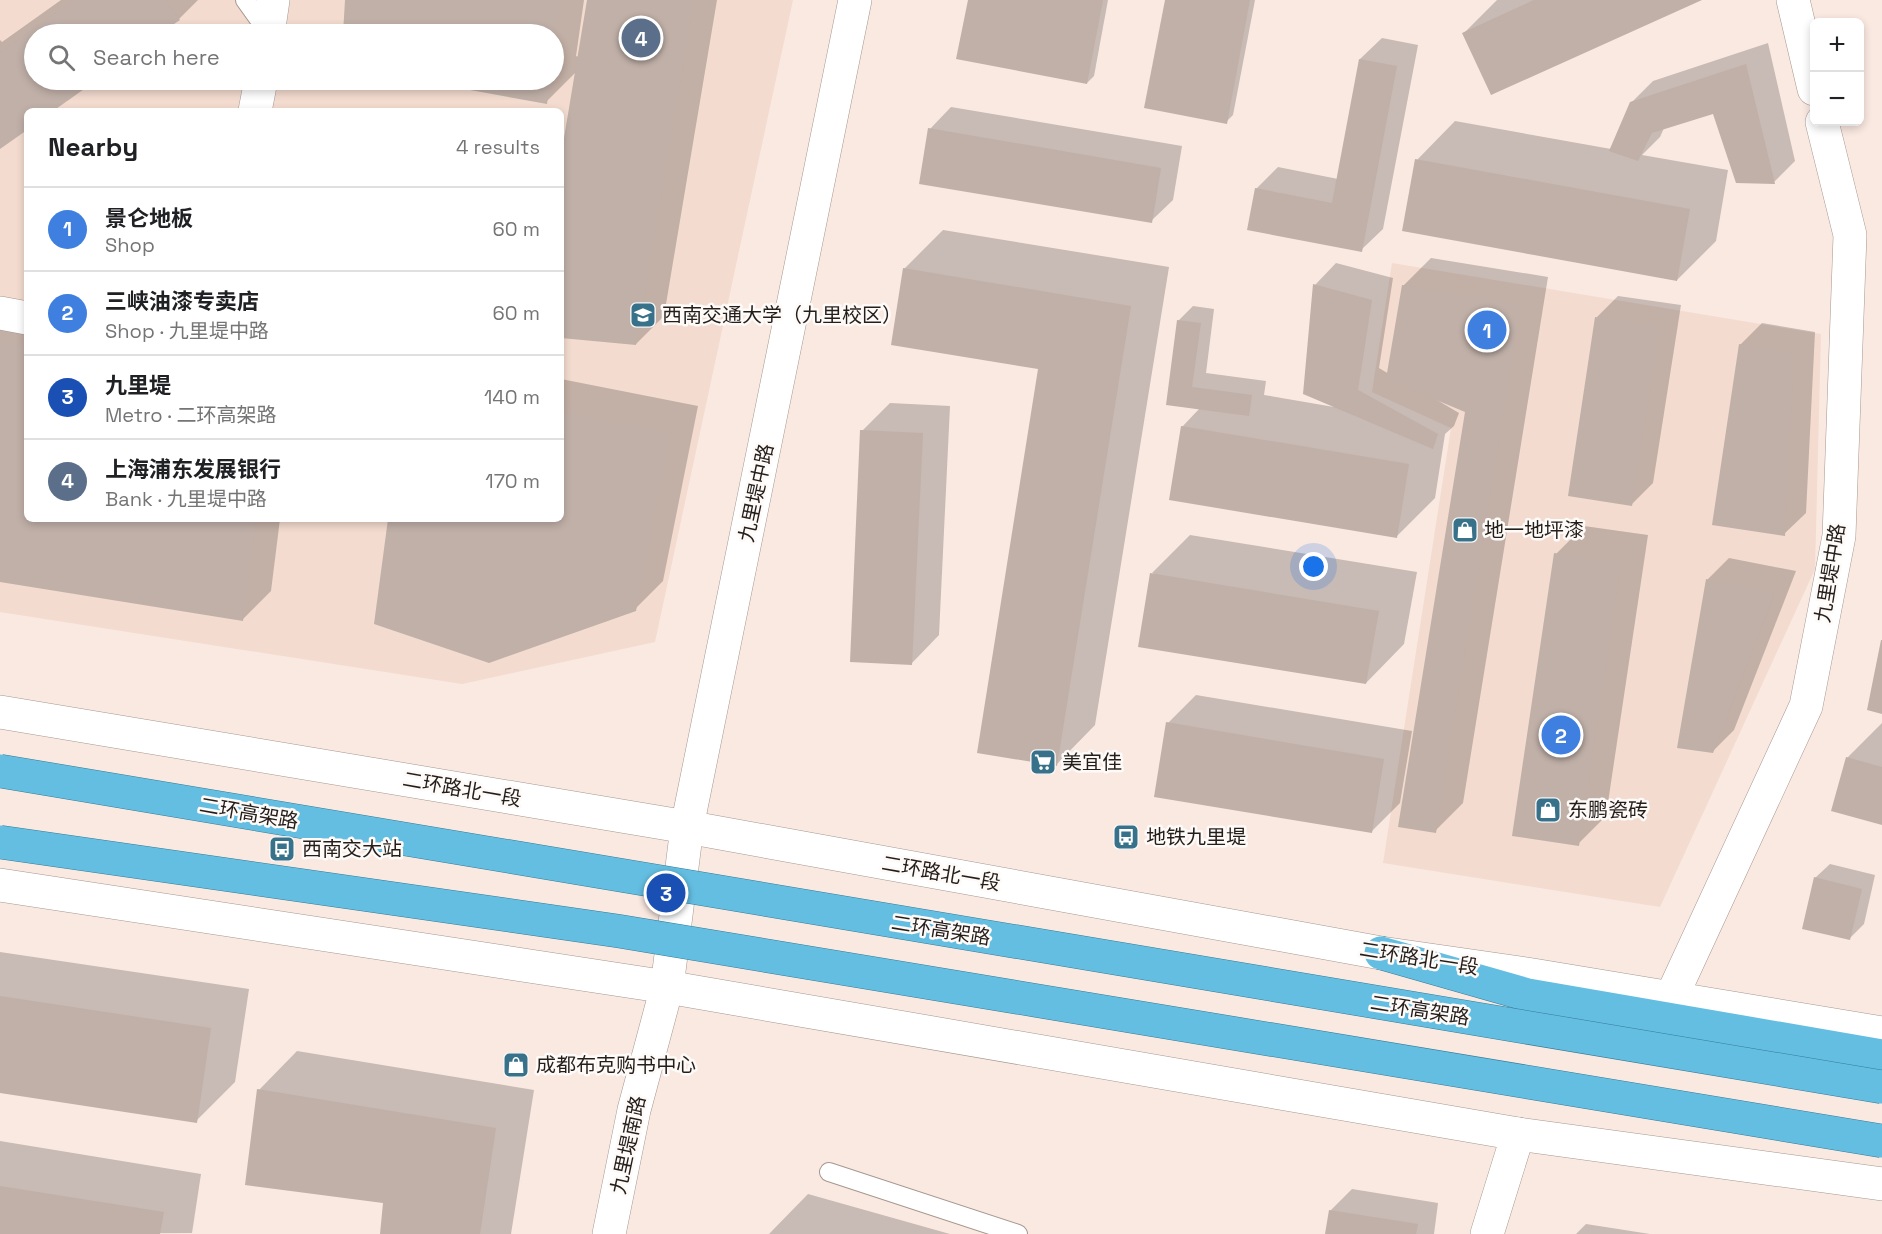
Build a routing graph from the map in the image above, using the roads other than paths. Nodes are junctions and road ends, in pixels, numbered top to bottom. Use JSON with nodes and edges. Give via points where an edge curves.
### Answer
{"nodes":[{"id":1,"x":245,"y":0,"type":"edge"},
{"id":2,"x":273,"y":0,"type":"edge"},
{"id":3,"x":855,"y":0,"type":"edge"},
{"id":4,"x":1793,"y":0,"type":"edge"},
{"id":5,"x":262,"y":24,"type":"edge"},
{"id":6,"x":269,"y":24,"type":"edge"},
{"id":7,"x":1811,"y":72,"type":"edge"},
{"id":8,"x":259,"y":90,"type":"edge"},
{"id":9,"x":256,"y":108,"type":"edge"},
{"id":10,"x":1823,"y":126,"type":"edge"},
{"id":11,"x":0,"y":314,"type":"edge"},
{"id":12,"x":24,"y":318,"type":"edge"},
{"id":13,"x":0,"y":712,"type":"edge"},
{"id":14,"x":0,"y":771,"type":"edge"},
{"id":15,"x":687,"y":827,"type":"junction"},
{"id":16,"x":0,"y":842,"type":"edge"},
{"id":17,"x":0,"y":885,"type":"edge"},
{"id":18,"x":1381,"y":953,"type":"junction"},
{"id":19,"x":667,"y":987,"type":"junction"},
{"id":20,"x":1671,"y":998,"type":"junction"},
{"id":21,"x":1882,"y":1033,"type":"edge"},
{"id":22,"x":1882,"y":1056,"type":"edge"},
{"id":23,"x":1882,"y":1087,"type":"edge"},
{"id":24,"x":1518,"y":1134,"type":"junction"},
{"id":25,"x":1882,"y":1141,"type":"edge"},
{"id":26,"x":830,"y":1172,"type":"dead end"},
{"id":27,"x":1882,"y":1184,"type":"edge"},
{"id":28,"x":609,"y":1234,"type":"edge"},
{"id":29,"x":1018,"y":1234,"type":"edge"},
{"id":30,"x":1487,"y":1234,"type":"edge"}],
"edges":[{"from":1,"to":5,"type":"lane"},
{"from":2,"to":6,"type":"main road"},
{"from":3,"to":15,"type":"main road","name":"九里堤中路"},
{"from":4,"to":7,"type":"main road"},
{"from":8,"to":9,"type":"main road"},
{"from":10,"to":20,"type":"main road","name":"九里堤中路","via":[[1850,235],[1839,536],[1806,706]]},
{"from":11,"to":12,"type":"main road"},
{"from":13,"to":15,"type":"main road","name":"二环路北一段"},
{"from":14,"to":23,"type":"highway","name":"二环高架路","bridge":true},
{"from":15,"to":18,"type":"main road","name":"二环路北一段"},
{"from":15,"to":19,"type":"main road","name":"九里堤中路"},
{"from":16,"to":25,"type":"highway","bridge":true,"via":[[618,931]]},
{"from":17,"to":19,"type":"main road"},
{"from":18,"to":20,"type":"main road","name":"二环路北一段"},
{"from":18,"to":22,"type":"highway","via":[[1528,995]]},
{"from":19,"to":24,"type":"main road"},
{"from":19,"to":28,"type":"main road","name":"九里堤南路","via":[[634,1110]]},
{"from":20,"to":21,"type":"main road","name":"二环路北一段"},
{"from":24,"to":27,"type":"main road"},
{"from":24,"to":30,"type":"main road"},
{"from":26,"to":29,"type":"lane"}]}
